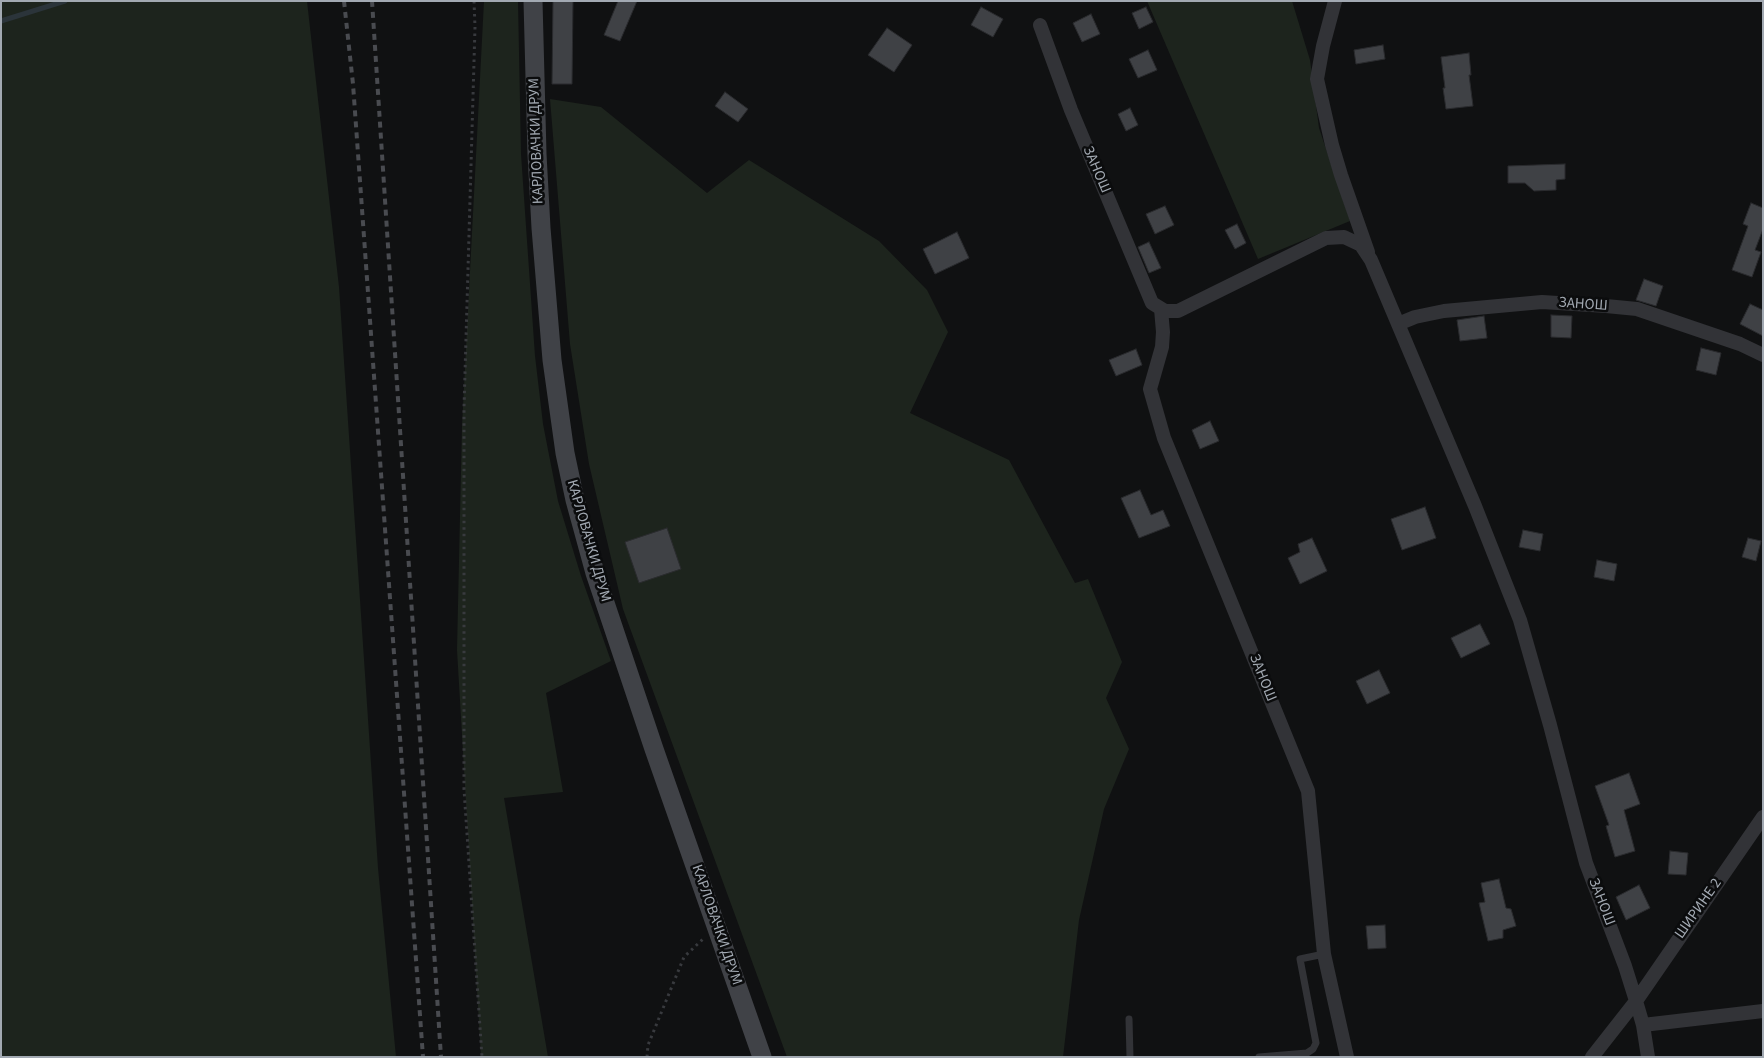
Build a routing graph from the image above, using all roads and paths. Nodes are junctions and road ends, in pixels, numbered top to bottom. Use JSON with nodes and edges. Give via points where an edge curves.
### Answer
{"nodes":[{"id":1,"x":474,"y":1,"type":"edge"},
{"id":2,"x":533,"y":1,"type":"edge"},
{"id":3,"x":1335,"y":1,"type":"edge"},
{"id":4,"x":1040,"y":25,"type":"dead end"},
{"id":5,"x":1371,"y":260,"type":"junction"},
{"id":6,"x":1161,"y":309,"type":"junction"},
{"id":7,"x":1398,"y":324,"type":"junction"},
{"id":8,"x":1763,"y":354,"type":"edge"},
{"id":9,"x":1763,"y":817,"type":"edge"},
{"id":10,"x":716,"y":926,"type":"junction"},
{"id":11,"x":1324,"y":954,"type":"junction"},
{"id":12,"x":1636,"y":1001,"type":"junction"},
{"id":13,"x":1763,"y":1011,"type":"edge"},
{"id":14,"x":1129,"y":1019,"type":"dead end"},
{"id":15,"x":1642,"y":1025,"type":"junction"},
{"id":16,"x":482,"y":1057,"type":"edge"},
{"id":17,"x":647,"y":1057,"type":"edge"},
{"id":18,"x":762,"y":1057,"type":"edge"},
{"id":19,"x":1130,"y":1057,"type":"edge"},
{"id":20,"x":1259,"y":1057,"type":"edge"},
{"id":21,"x":1347,"y":1057,"type":"edge"},
{"id":22,"x":1592,"y":1057,"type":"edge"},
{"id":23,"x":1648,"y":1057,"type":"edge"}],
"edges":[{"from":1,"to":16,"type":"path","via":[[464,408],[464,789]]},
{"from":2,"to":10,"type":"main road","name":"КАРЛОВАЧКИ ДРУМ","via":[[541,228],[552,360],[565,453],[595,573]]},
{"from":3,"to":5,"type":"street","name":"ЗАНОШ","via":[[1317,79],[1341,175]]},
{"from":4,"to":6,"type":"street","name":"ЗАНОШ","via":[[1071,110],[1148,294],[1152,303]]},
{"from":5,"to":6,"type":"street","name":"ЗАНОШ","via":[[1361,245],[1344,237],[1326,238],[1178,311]]},
{"from":5,"to":7,"type":"street","name":"ЗАНОШ"},
{"from":6,"to":11,"type":"street","name":"ЗАНОШ","via":[[1162,347],[1150,390],[1164,438],[1308,791]]},
{"from":7,"to":8,"type":"street","name":"ЗАНОШ","via":[[1444,311],[1542,302],[1606,306],[1637,310]]},
{"from":7,"to":12,"type":"street","name":"ЗАНОШ","via":[[1520,620],[1586,863]]},
{"from":9,"to":12,"type":"street","name":"ШИРИНЕ 2"},
{"from":10,"to":17,"type":"path","via":[[684,957],[648,1045]]},
{"from":10,"to":18,"type":"main road","name":"КАРЛОВАЧКИ ДРУМ"},
{"from":11,"to":20,"type":"lane","via":[[1300,959],[1316,1043],[1313,1050]]},
{"from":11,"to":21,"type":"street","name":"ЗАНОШ"},
{"from":12,"to":15,"type":"street","name":"ЗАНОШ"},
{"from":12,"to":22,"type":"street","name":"ШИРИНЕ 2"},
{"from":13,"to":15,"type":"street"},
{"from":14,"to":19,"type":"lane"},
{"from":15,"to":23,"type":"street","name":"ЗАНОШ"}]}
